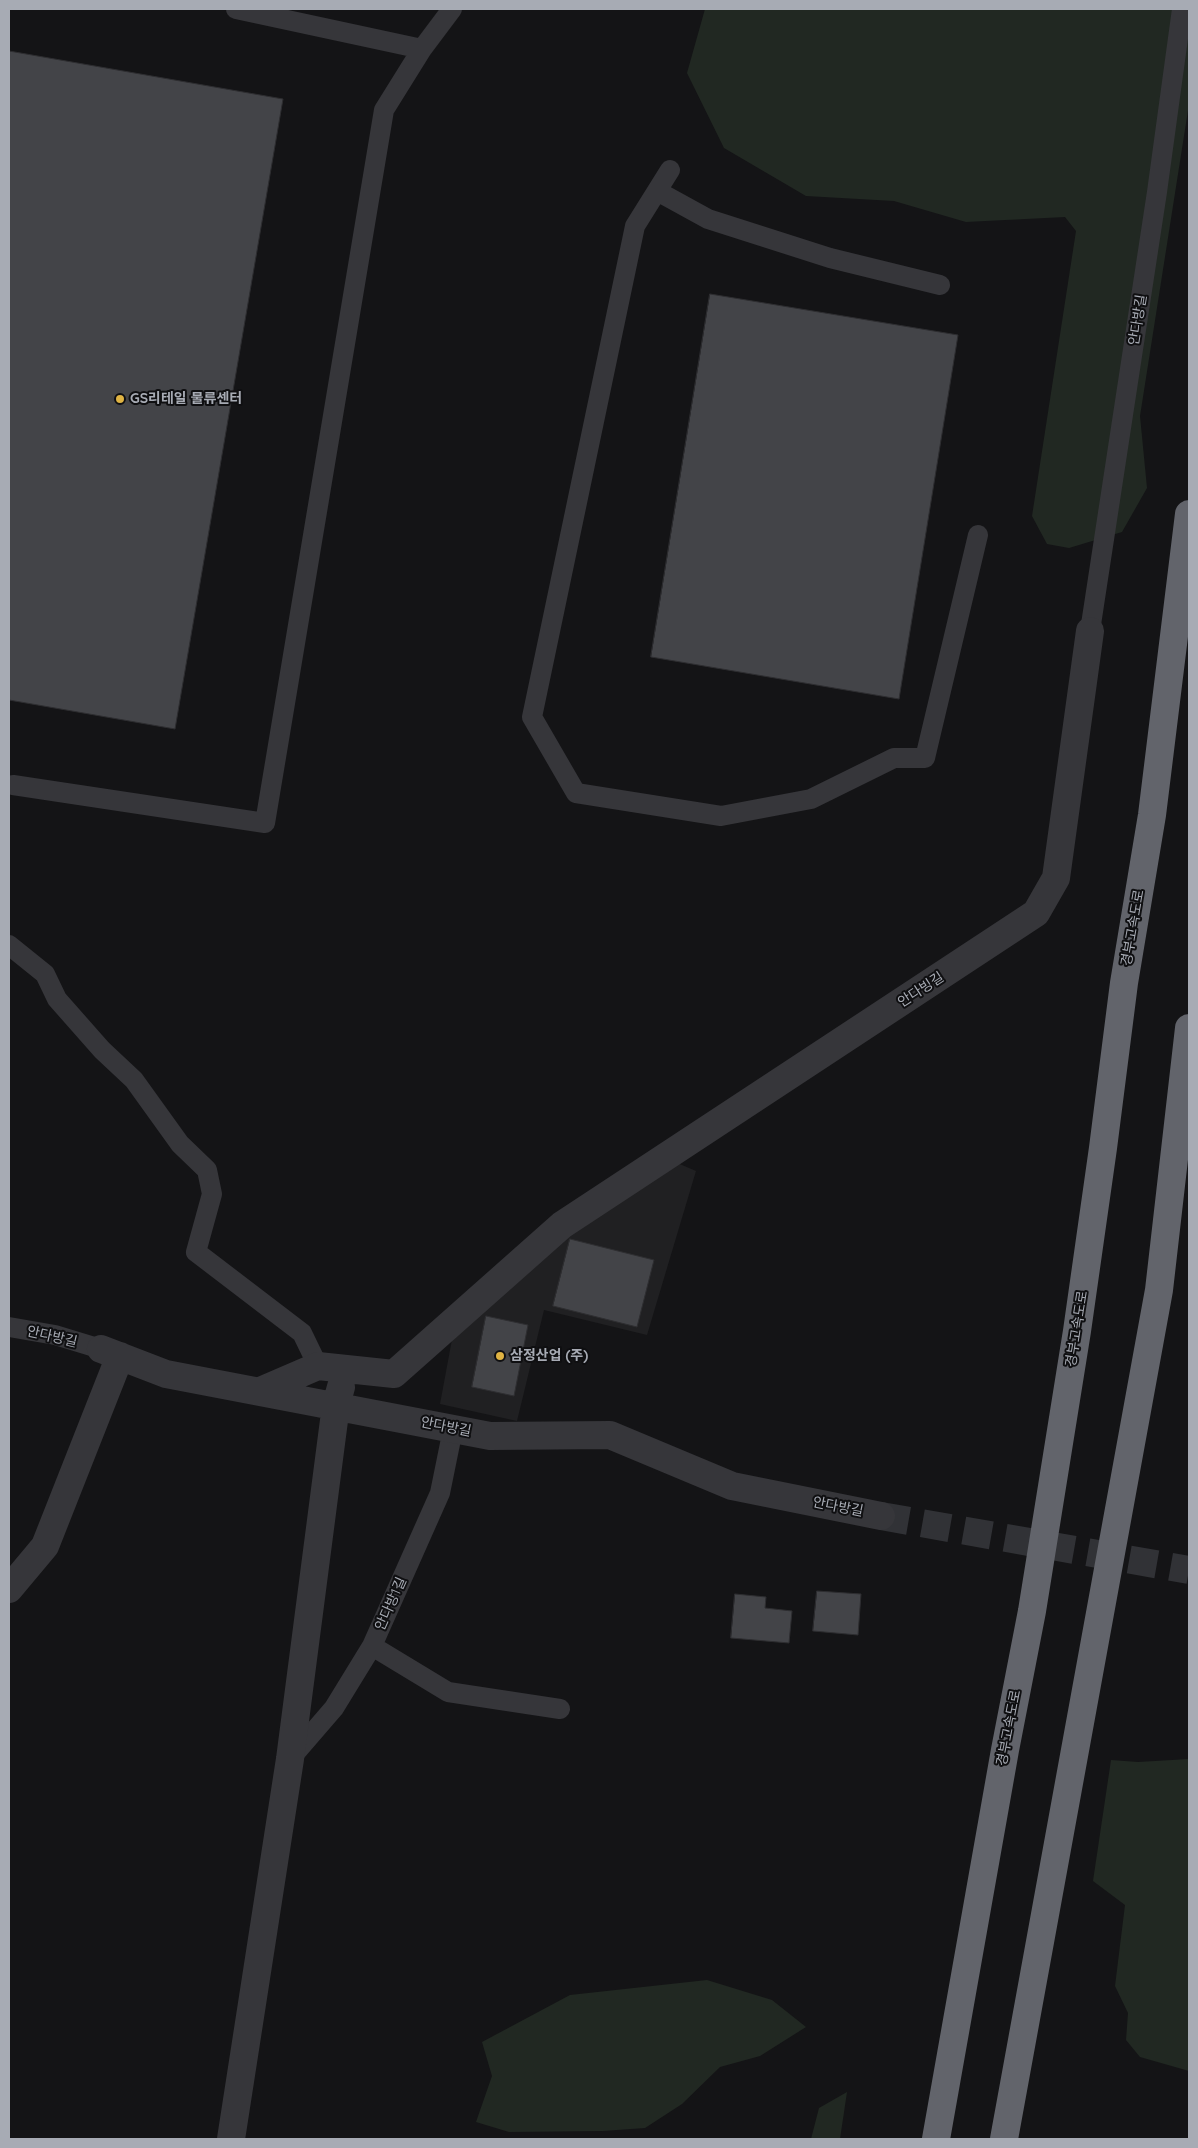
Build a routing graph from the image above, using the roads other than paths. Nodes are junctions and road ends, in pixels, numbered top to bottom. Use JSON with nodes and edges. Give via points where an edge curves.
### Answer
{"nodes":[{"id":1,"x":236,"y":9,"type":"edge"},
{"id":2,"x":452,"y":9,"type":"edge"},
{"id":3,"x":1182,"y":9,"type":"edge"},
{"id":4,"x":422,"y":50,"type":"junction"},
{"id":5,"x":670,"y":170,"type":"dead end"},
{"id":6,"x":657,"y":191,"type":"junction"},
{"id":7,"x":940,"y":286,"type":"dead end"},
{"id":8,"x":1189,"y":514,"type":"edge"},
{"id":9,"x":978,"y":535,"type":"dead end"},
{"id":10,"x":1090,"y":631,"type":"joint"},
{"id":11,"x":13,"y":785,"type":"dead end"},
{"id":12,"x":9,"y":945,"type":"edge"},
{"id":13,"x":1189,"y":1028,"type":"edge"},
{"id":14,"x":9,"y":1328,"type":"edge"},
{"id":15,"x":110,"y":1353,"type":"junction"},
{"id":16,"x":318,"y":1366,"type":"junction"},
{"id":17,"x":346,"y":1369,"type":"junction"},
{"id":18,"x":394,"y":1374,"type":"junction"},
{"id":19,"x":260,"y":1391,"type":"junction"},
{"id":20,"x":336,"y":1405,"type":"junction"},
{"id":21,"x":396,"y":1417,"type":"junction"},
{"id":22,"x":453,"y":1429,"type":"junction"},
{"id":23,"x":881,"y":1516,"type":"tunnel mouth"},
{"id":24,"x":9,"y":1590,"type":"edge"},
{"id":25,"x":372,"y":1646,"type":"junction"},
{"id":26,"x":560,"y":1709,"type":"dead end"},
{"id":27,"x":290,"y":1759,"type":"junction"},
{"id":28,"x":231,"y":2139,"type":"edge"},
{"id":29,"x":936,"y":2139,"type":"edge"},
{"id":30,"x":1004,"y":2139,"type":"edge"}],
"edges":[{"from":1,"to":4,"type":"lane"},
{"from":2,"to":4,"type":"lane"},
{"from":3,"to":10,"type":"lane","name":"안다방길"},
{"from":4,"to":11,"type":"lane","via":[[384,110],[265,823]]},
{"from":5,"to":6,"type":"lane"},
{"from":6,"to":7,"type":"lane","via":[[708,219],[830,258]]},
{"from":6,"to":9,"type":"lane","via":[[635,226],[532,717],[576,793],[721,816],[811,799],[894,758],[925,758]]},
{"from":8,"to":29,"type":"highway","name":"경부고속도로","via":[[1152,815],[1124,983],[1077,1331],[1032,1612]]},
{"from":10,"to":18,"type":"street","name":"안다빙길","via":[[1056,878],[1036,913],[562,1225]]},
{"from":12,"to":16,"type":"lane","via":[[44,974],[57,999],[102,1050],[134,1080],[180,1144],[207,1170],[212,1194],[196,1252],[302,1333]]},
{"from":13,"to":30,"type":"highway","via":[[1159,1290]]},
{"from":14,"to":15,"type":"lane","name":"안다방길","via":[[56,1335]]},
{"from":15,"to":19,"type":"street","name":"안다방길","via":[[166,1374]]},
{"from":15,"to":24,"type":"street","via":[[45,1546]]},
{"from":16,"to":17,"type":"street"},
{"from":16,"to":19,"type":"street"},
{"from":17,"to":18,"type":"street"},
{"from":17,"to":20,"type":"street"},
{"from":18,"to":21,"type":"street"},
{"from":19,"to":20,"type":"street","name":"안다방길"},
{"from":20,"to":21,"type":"street","name":"안다방길"},
{"from":20,"to":27,"type":"street"},
{"from":21,"to":22,"type":"street","name":"안다방길"},
{"from":22,"to":23,"type":"street","name":"안다방길","via":[[490,1436],[610,1435],[732,1486]]},
{"from":22,"to":25,"type":"lane","name":"안다방1길","via":[[440,1493]]},
{"from":25,"to":26,"type":"lane","via":[[448,1692]]},
{"from":25,"to":27,"type":"lane","name":"안다방1길","via":[[334,1708]]},
{"from":27,"to":28,"type":"street"}]}
